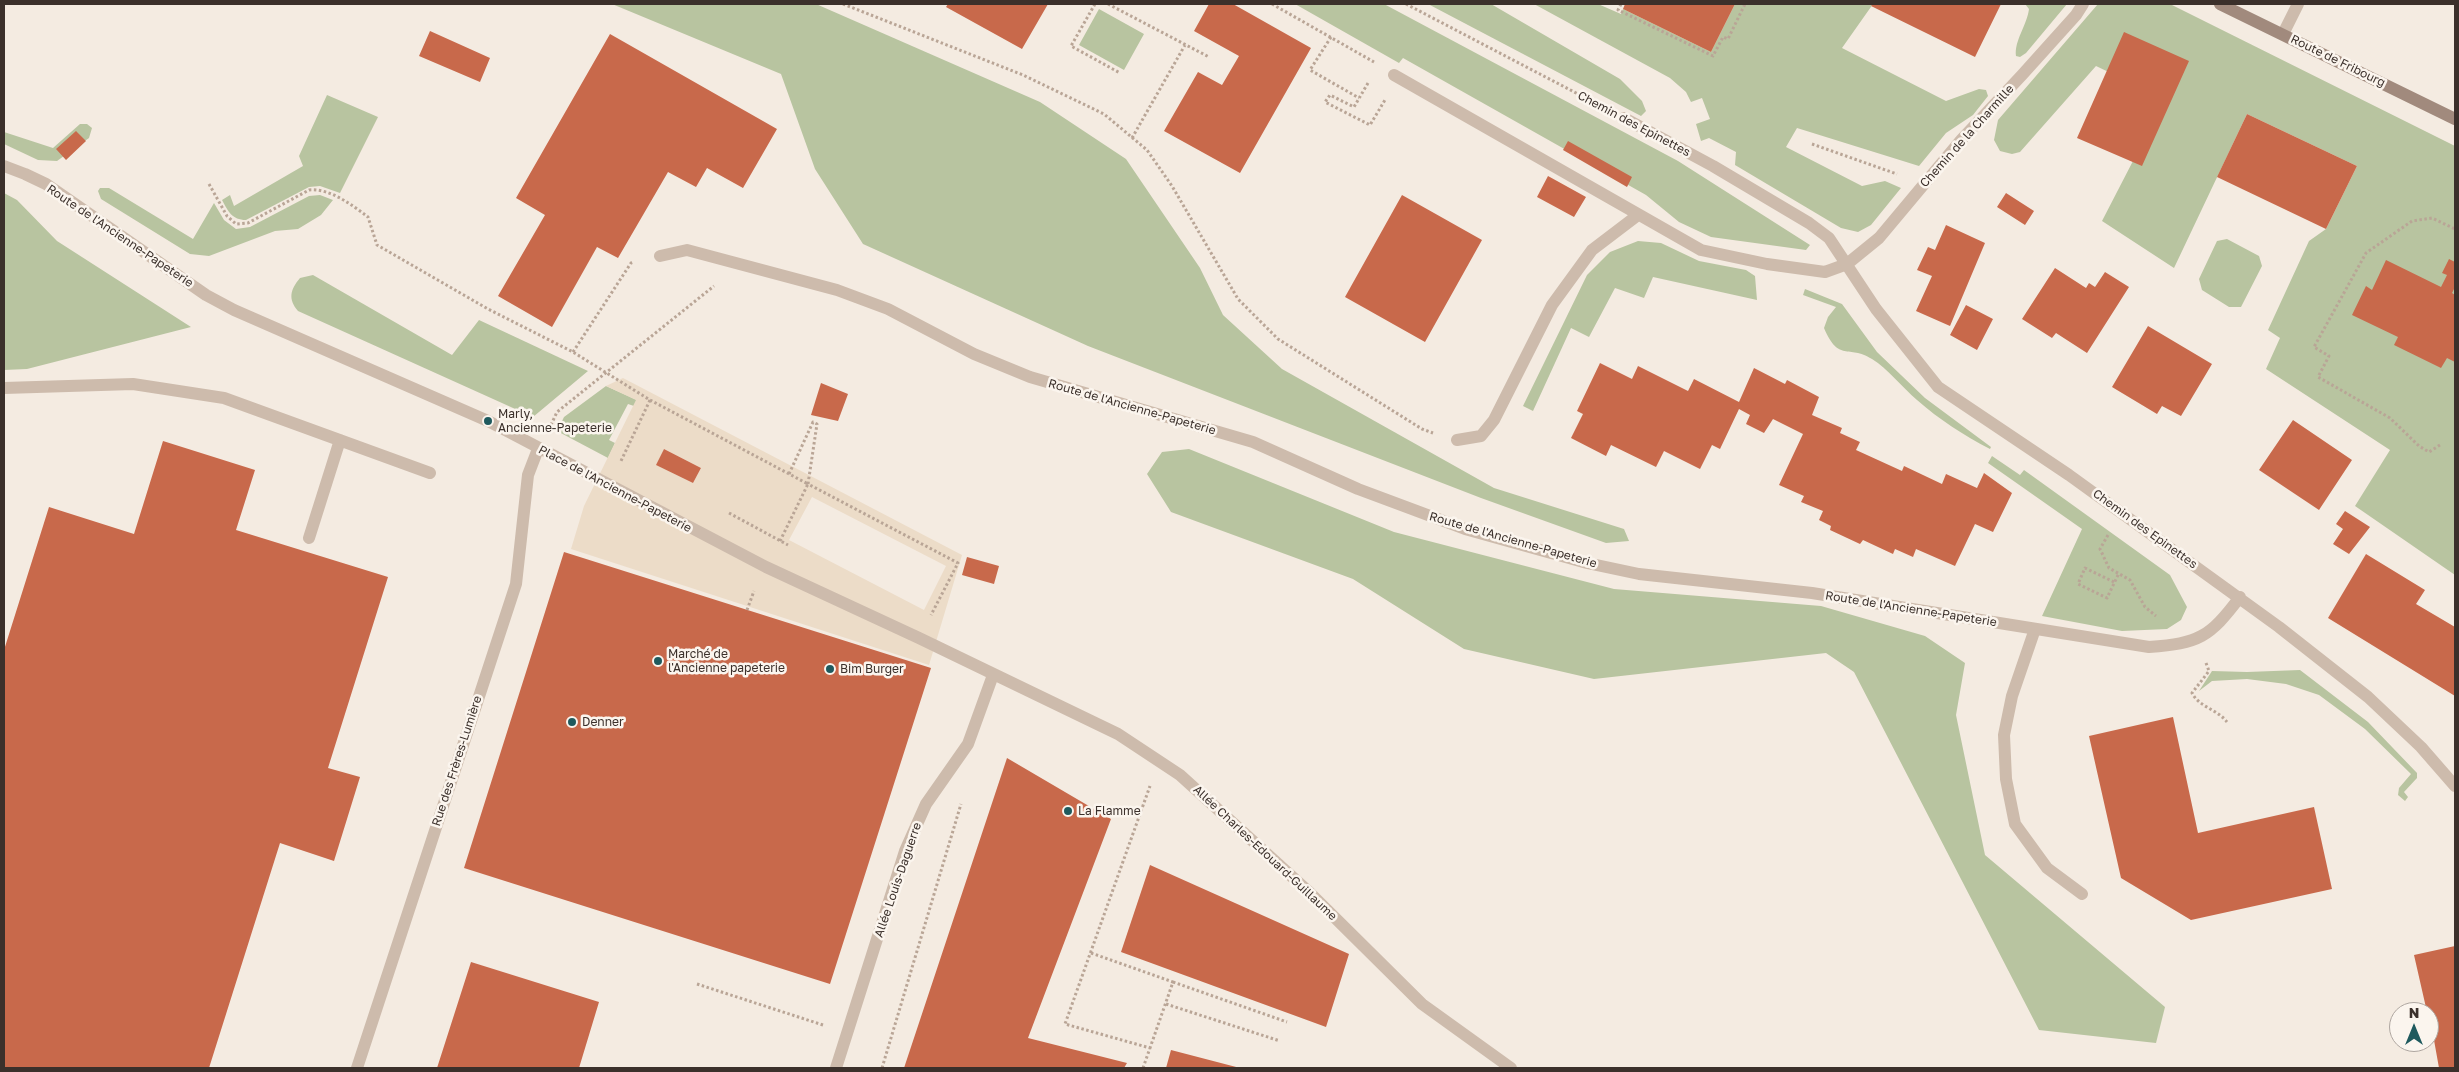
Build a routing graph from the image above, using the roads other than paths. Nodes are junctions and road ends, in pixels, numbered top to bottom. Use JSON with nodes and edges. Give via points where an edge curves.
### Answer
{"nodes":[{"id":1,"x":2083,"y":4,"type":"edge"},
{"id":2,"x":2220,"y":4,"type":"edge"},
{"id":3,"x":2298,"y":4,"type":"edge"},
{"id":4,"x":2283,"y":34,"type":"junction"},
{"id":5,"x":1396,"y":77,"type":"road end"},
{"id":6,"x":1624,"y":118,"type":"road end"},
{"id":7,"x":2455,"y":119,"type":"edge"},
{"id":8,"x":4,"y":166,"type":"edge"},
{"id":9,"x":1638,"y":214,"type":"junction"},
{"id":10,"x":660,"y":256,"type":"road end"},
{"id":11,"x":1847,"y":264,"type":"junction"},
{"id":12,"x":234,"y":310,"type":"joint"},
{"id":13,"x":4,"y":388,"type":"edge"},
{"id":14,"x":340,"y":440,"type":"junction"},
{"id":15,"x":1457,"y":440,"type":"road end"},
{"id":16,"x":538,"y":449,"type":"junction"},
{"id":17,"x":430,"y":473,"type":"dead end"},
{"id":18,"x":309,"y":538,"type":"dead end"},
{"id":19,"x":2240,"y":597,"type":"junction"},
{"id":20,"x":2035,"y":629,"type":"junction"},
{"id":21,"x":993,"y":675,"type":"junction"},
{"id":22,"x":2455,"y":786,"type":"edge"},
{"id":23,"x":2082,"y":894,"type":"dead end"},
{"id":24,"x":357,"y":1068,"type":"edge"},
{"id":25,"x":836,"y":1068,"type":"edge"},
{"id":26,"x":1511,"y":1068,"type":"edge"}],
"edges":[{"from":1,"to":11,"type":"street","name":"Chemin de la Charmille","via":[[1961,140],[1879,238]]},
{"from":2,"to":4,"type":"main road","name":"Route de Fribourg"},
{"from":3,"to":4,"type":"street"},
{"from":4,"to":7,"type":"main road","name":"Route de Fribourg"},
{"from":5,"to":9,"type":"street"},
{"from":6,"to":11,"type":"street","name":"Chemin des Epinettes","via":[[1809,223],[1829,238]]},
{"from":8,"to":12,"type":"street","name":"Route de l'Ancienne-Papeterie","via":[[46,184],[206,295]]},
{"from":9,"to":11,"type":"street","via":[[1701,250],[1825,272]]},
{"from":9,"to":15,"type":"street","via":[[1592,250],[1552,305],[1494,420],[1481,436]]},
{"from":10,"to":20,"type":"street","name":"Route de l'Ancienne-Papeterie","via":[[687,250],[837,290],[888,309],[974,354],[1030,377],[1253,442],[1391,502],[1465,529],[1587,563],[1639,574],[1812,593]]},
{"from":11,"to":19,"type":"street","name":"Chemin des Epinettes","via":[[1876,309],[1938,387],[2069,475]]},
{"from":12,"to":16,"type":"street","name":"Place de l'Ancienne-Papeterie","via":[[488,421]]},
{"from":13,"to":14,"type":"street","via":[[142,385],[224,398]]},
{"from":14,"to":17,"type":"street"},
{"from":14,"to":18,"type":"street"},
{"from":16,"to":21,"type":"street","name":"Place de l'Ancienne-Papeterie","via":[[766,567]]},
{"from":16,"to":24,"type":"street","name":"Rue des Frères-Lumière","via":[[528,475],[516,584]]},
{"from":19,"to":20,"type":"street","name":"Route de l'Ancienne-Papeterie","via":[[2221,622],[2203,636],[2184,644],[2149,647]]},
{"from":19,"to":22,"type":"street","name":"Chemin des Epinettes","via":[[2368,697],[2421,747]]},
{"from":20,"to":23,"type":"street","via":[[2012,696],[2004,735],[2006,779],[2015,824],[2047,868]]},
{"from":21,"to":25,"type":"street","name":"Allée Louis-Daguerre","via":[[968,744],[926,804],[905,851]]},
{"from":21,"to":26,"type":"street","name":"Allée Charles-Edouard-Guillaume","via":[[1118,734],[1180,775],[1310,893],[1422,1004]]}]}
